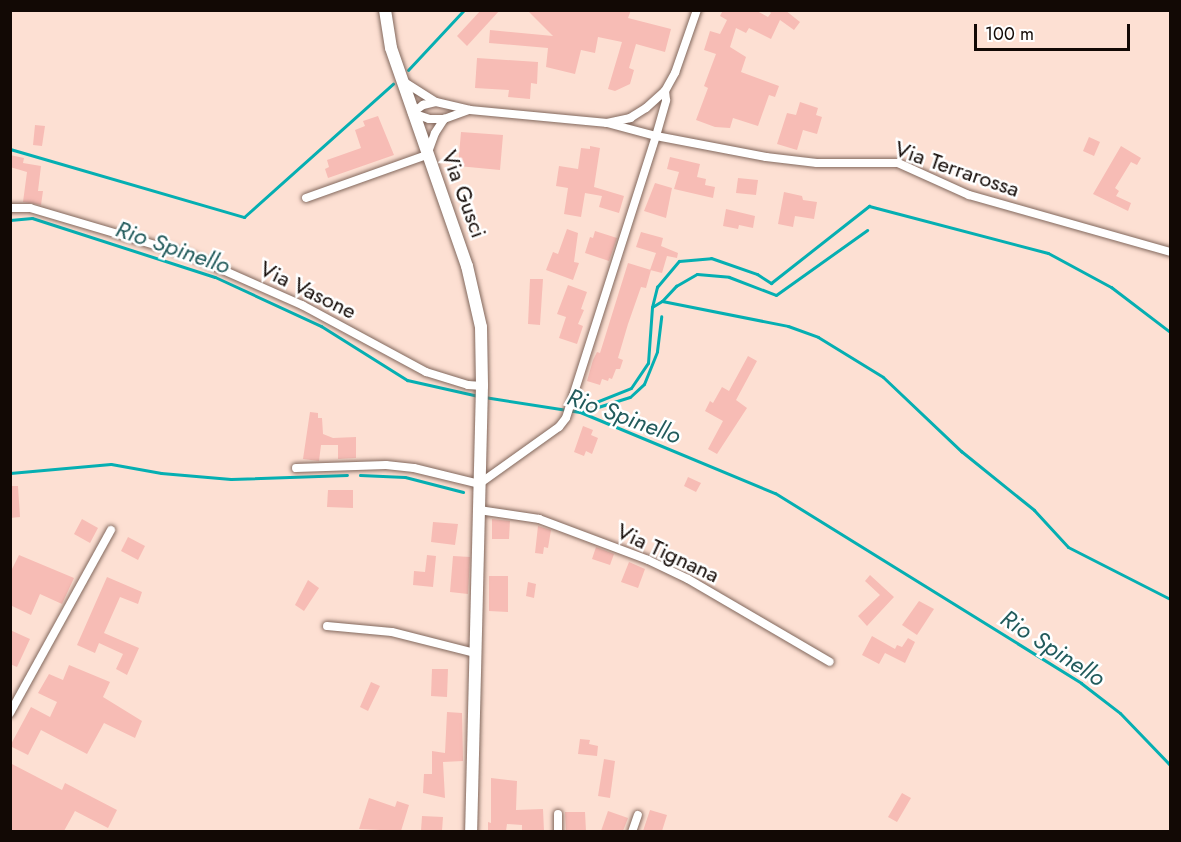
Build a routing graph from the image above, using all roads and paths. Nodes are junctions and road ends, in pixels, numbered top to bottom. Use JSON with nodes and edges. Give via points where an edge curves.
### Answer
{"nodes":[{"id":1,"x":385,"y":10,"type":"edge"},
{"id":2,"x":697,"y":10,"type":"edge"},
{"id":3,"x":401,"y":80,"type":"junction"},
{"id":4,"x":665,"y":91,"type":"junction"},
{"id":5,"x":436,"y":102,"type":"junction"},
{"id":6,"x":470,"y":110,"type":"junction"},
{"id":7,"x":412,"y":113,"type":"junction"},
{"id":8,"x":444,"y":119,"type":"junction"},
{"id":9,"x":607,"y":123,"type":"junction"},
{"id":10,"x":656,"y":136,"type":"junction"},
{"id":11,"x":427,"y":155,"type":"junction"},
{"id":12,"x":306,"y":198,"type":"dead end"},
{"id":13,"x":10,"y":208,"type":"edge"},
{"id":14,"x":1170,"y":252,"type":"edge"},
{"id":15,"x":481,"y":391,"type":"junction"},
{"id":16,"x":296,"y":468,"type":"dead end"},
{"id":17,"x":479,"y":484,"type":"junction"},
{"id":18,"x":478,"y":510,"type":"junction"},
{"id":19,"x":111,"y":530,"type":"dead end"},
{"id":20,"x":327,"y":626,"type":"dead end"},
{"id":21,"x":475,"y":653,"type":"junction"},
{"id":22,"x":830,"y":662,"type":"dead end"},
{"id":23,"x":10,"y":713,"type":"edge"},
{"id":24,"x":558,"y":814,"type":"dead end"},
{"id":25,"x":638,"y":815,"type":"dead end"},
{"id":26,"x":471,"y":831,"type":"edge"},
{"id":27,"x":558,"y":831,"type":"edge"},
{"id":28,"x":632,"y":831,"type":"edge"}],
"edges":[{"from":1,"to":3,"type":"street","name":"Via Gusci"},
{"from":2,"to":4,"type":"street"},
{"from":3,"to":5,"type":"street"},
{"from":3,"to":7,"type":"street","name":"Via Gusci"},
{"from":4,"to":9,"type":"street","via":[[630,118]]},
{"from":4,"to":10,"type":"street"},
{"from":5,"to":6,"type":"street"},
{"from":5,"to":7,"type":"street"},
{"from":6,"to":8,"type":"street"},
{"from":6,"to":9,"type":"street"},
{"from":7,"to":8,"type":"street"},
{"from":7,"to":11,"type":"street","name":"Via Gusci"},
{"from":8,"to":11,"type":"street"},
{"from":9,"to":10,"type":"street","name":"Via Terrarossa"},
{"from":10,"to":14,"type":"street","name":"Via Terrarossa","via":[[817,163],[898,163],[969,195]]},
{"from":10,"to":17,"type":"street","via":[[566,418],[552,433]]},
{"from":11,"to":12,"type":"street"},
{"from":11,"to":15,"type":"street","name":"Via Gusci","via":[[474,293],[481,327]]},
{"from":13,"to":15,"type":"street","name":"Via Vasone","via":[[43,212],[206,261],[311,310],[426,372]]},
{"from":15,"to":17,"type":"street","name":"Via Gusci"},
{"from":16,"to":17,"type":"street","via":[[386,465]]},
{"from":17,"to":18,"type":"street","name":"Via Gusci"},
{"from":18,"to":21,"type":"street","name":"Via Gusci"},
{"from":18,"to":22,"type":"street","name":"Via Tignana","via":[[539,519],[648,560]]},
{"from":19,"to":23,"type":"street"},
{"from":20,"to":21,"type":"street","via":[[392,632]]},
{"from":21,"to":26,"type":"street","name":"Via Gusci"},
{"from":24,"to":27,"type":"street"},
{"from":25,"to":28,"type":"street"}]}
